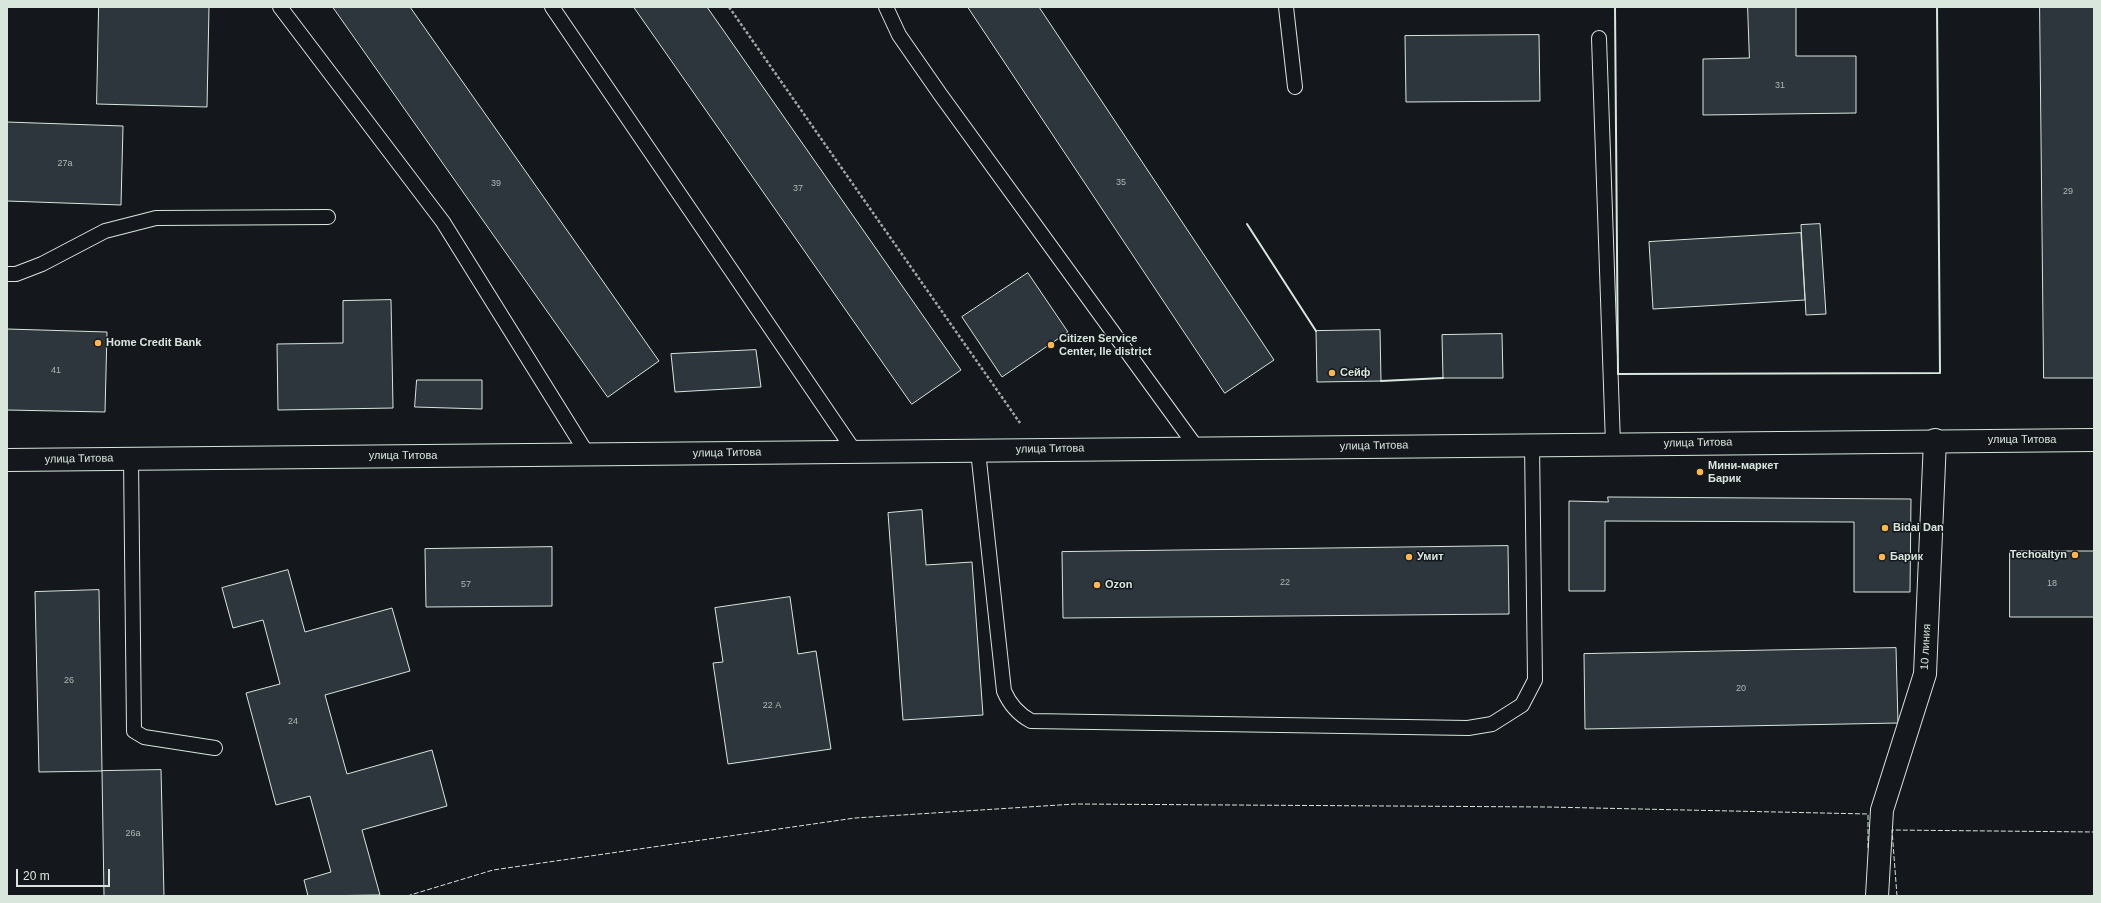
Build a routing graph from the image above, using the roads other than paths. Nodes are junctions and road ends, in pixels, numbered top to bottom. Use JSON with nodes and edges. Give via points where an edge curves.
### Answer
{"nodes":[{"id":1,"x":280,"y":7,"type":"edge"},
{"id":2,"x":552,"y":7,"type":"edge"},
{"id":3,"x":886,"y":7,"type":"edge"},
{"id":4,"x":1286,"y":7,"type":"edge"},
{"id":5,"x":1599,"y":38,"type":"dead end"},
{"id":6,"x":1295,"y":87,"type":"dead end"},
{"id":7,"x":328,"y":218,"type":"dead end"},
{"id":8,"x":7,"y":274,"type":"edge"},
{"id":9,"x":1936,"y":440,"type":"junction"},
{"id":10,"x":2094,"y":440,"type":"edge"},
{"id":11,"x":1532,"y":444,"type":"junction"},
{"id":12,"x":1613,"y":444,"type":"junction"},
{"id":13,"x":1197,"y":448,"type":"junction"},
{"id":14,"x":978,"y":451,"type":"junction"},
{"id":15,"x":855,"y":452,"type":"junction"},
{"id":16,"x":588,"y":455,"type":"junction"},
{"id":17,"x":131,"y":459,"type":"junction"},
{"id":18,"x":7,"y":460,"type":"edge"},
{"id":19,"x":215,"y":748,"type":"dead end"},
{"id":20,"x":1877,"y":896,"type":"edge"}],
"edges":[{"from":1,"to":16,"type":"lane","via":[[443,222]]},
{"from":2,"to":15,"type":"lane"},
{"from":3,"to":13,"type":"lane","via":[[899,35],[940,94]]},
{"from":4,"to":6,"type":"lane"},
{"from":5,"to":12,"type":"lane"},
{"from":7,"to":8,"type":"lane","via":[[156,218],[105,230],[42,264],[16,274]]},
{"from":9,"to":10,"type":"street","name":"улица Титова"},
{"from":9,"to":12,"type":"street","name":"улица Титова"},
{"from":9,"to":20,"type":"street","name":"10 линия","via":[[1925,674],[1882,810]]},
{"from":11,"to":12,"type":"street","name":"улица Титова"},
{"from":11,"to":13,"type":"street","name":"улица Титова"},
{"from":11,"to":14,"type":"lane","via":[[1535,680],[1522,706],[1492,724],[1468,728],[1032,721],[1019,714],[1008,701],[1004,691]]},
{"from":13,"to":14,"type":"street","name":"улица Титова"},
{"from":14,"to":15,"type":"street","name":"улица Титова"},
{"from":15,"to":16,"type":"street","name":"улица Титова"},
{"from":16,"to":17,"type":"street","name":"улица Титова"},
{"from":17,"to":18,"type":"street","name":"улица Титова"},
{"from":17,"to":19,"type":"lane","via":[[134,730],[144,738]]}]}
